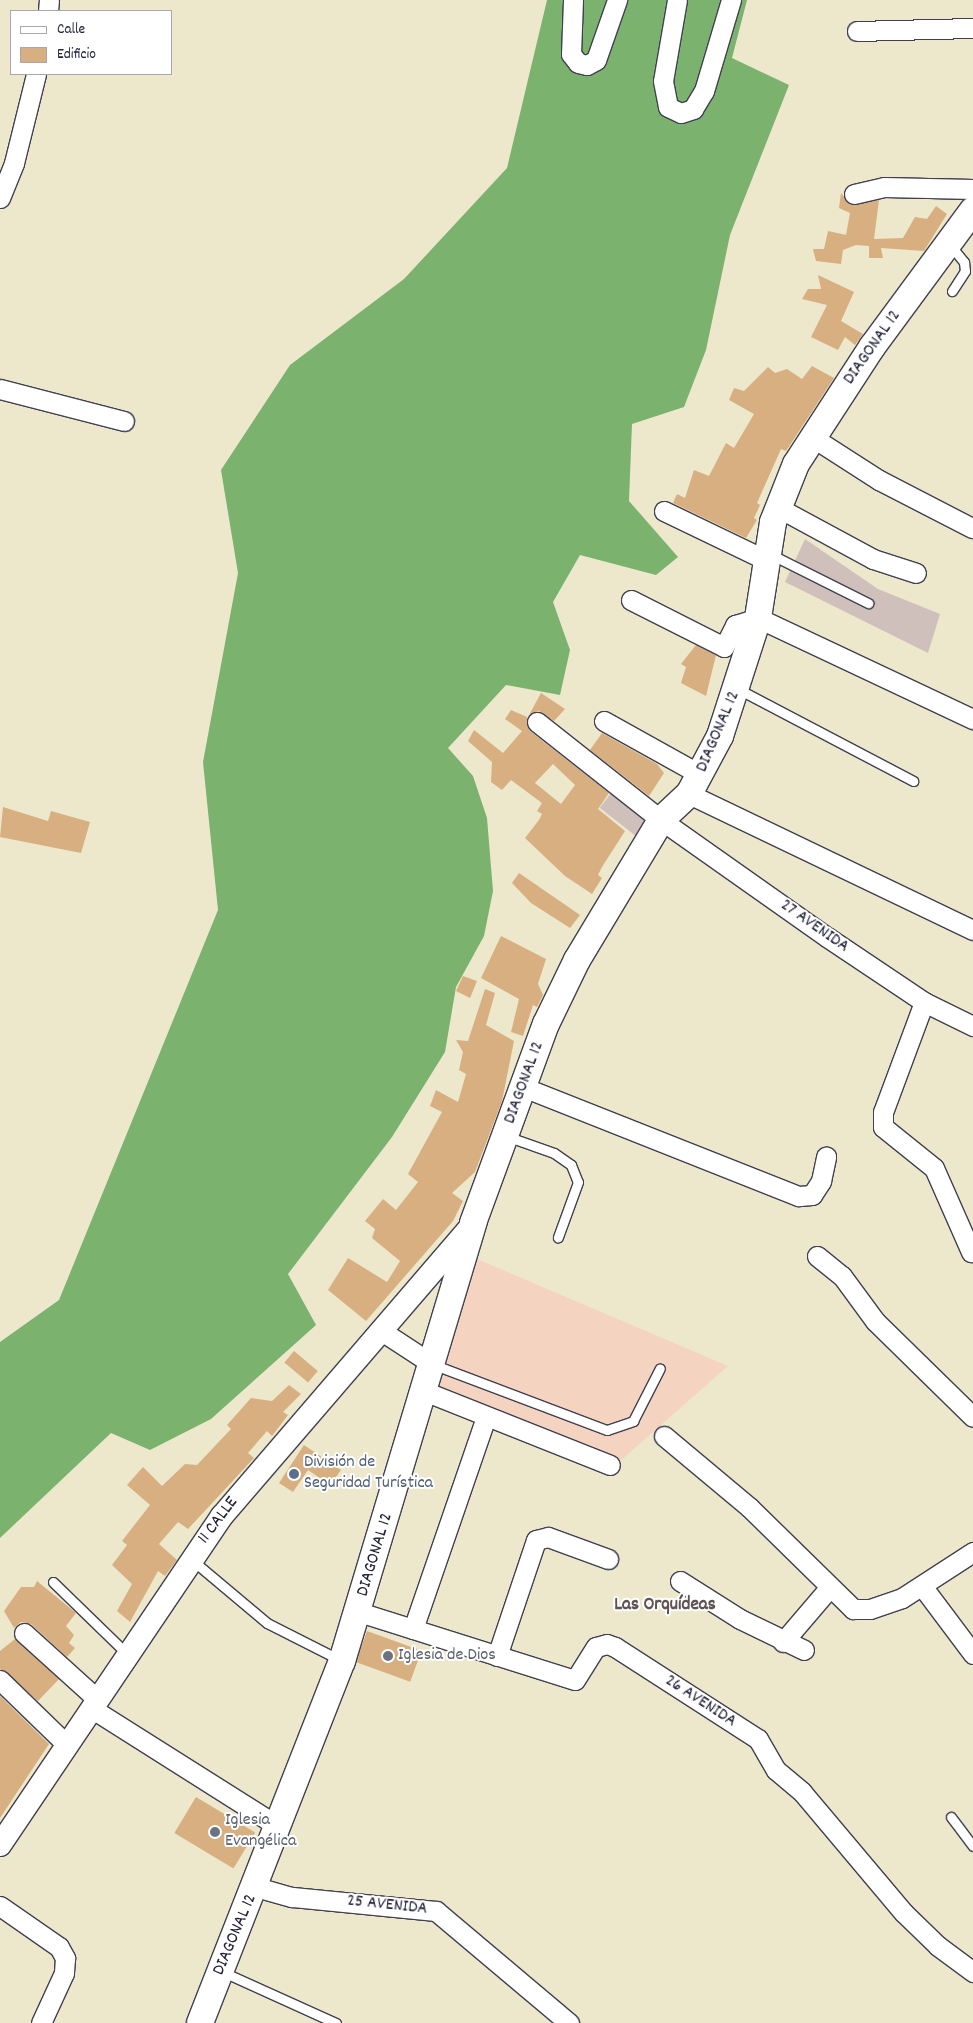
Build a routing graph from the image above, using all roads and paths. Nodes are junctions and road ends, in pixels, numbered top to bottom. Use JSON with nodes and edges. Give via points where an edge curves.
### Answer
{"nodes":[{"id":1,"x":573,"y":0,"type":"edge"},
{"id":2,"x":617,"y":0,"type":"edge"},
{"id":3,"x":677,"y":0,"type":"edge"},
{"id":4,"x":731,"y":0,"type":"edge"},
{"id":5,"x":973,"y":28,"type":"edge"},
{"id":6,"x":857,"y":31,"type":"dead end"},
{"id":7,"x":36,"y":75,"type":"edge"},
{"id":8,"x":973,"y":189,"type":"edge"},
{"id":9,"x":854,"y":194,"type":"dead end"},
{"id":10,"x":0,"y":198,"type":"edge"},
{"id":11,"x":973,"y":210,"type":"edge"},
{"id":12,"x":949,"y":244,"type":"junction"},
{"id":13,"x":952,"y":291,"type":"dead end"},
{"id":14,"x":0,"y":389,"type":"edge"},
{"id":15,"x":124,"y":421,"type":"dead end"},
{"id":16,"x":812,"y":437,"type":"junction"},
{"id":17,"x":778,"y":507,"type":"junction"},
{"id":18,"x":664,"y":511,"type":"dead end"},
{"id":19,"x":972,"y":528,"type":"dead end"},
{"id":20,"x":767,"y":556,"type":"junction"},
{"id":21,"x":916,"y":573,"type":"dead end"},
{"id":22,"x":631,"y":600,"type":"dead end"},
{"id":23,"x":868,"y":603,"type":"dead end"},
{"id":24,"x":758,"y":618,"type":"junction"},
{"id":25,"x":734,"y":652,"type":"junction"},
{"id":26,"x":738,"y":689,"type":"junction"},
{"id":27,"x":973,"y":719,"type":"edge"},
{"id":28,"x":604,"y":721,"type":"dead end"},
{"id":29,"x":536,"y":722,"type":"dead end"},
{"id":30,"x":913,"y":781,"type":"dead end"},
{"id":31,"x":695,"y":785,"type":"junction"},
{"id":32,"x":661,"y":820,"type":"junction"},
{"id":33,"x":973,"y":930,"type":"edge"},
{"id":34,"x":924,"y":1002,"type":"junction"},
{"id":35,"x":973,"y":1026,"type":"edge"},
{"id":36,"x":524,"y":1087,"type":"junction"},
{"id":37,"x":506,"y":1136,"type":"junction"},
{"id":38,"x":826,"y":1157,"type":"dead end"},
{"id":39,"x":473,"y":1223,"type":"junction"},
{"id":40,"x":558,"y":1237,"type":"dead end"},
{"id":41,"x":971,"y":1252,"type":"dead end"},
{"id":42,"x":817,"y":1256,"type":"dead end"},
{"id":43,"x":380,"y":1330,"type":"junction"},
{"id":44,"x":432,"y":1364,"type":"junction"},
{"id":45,"x":660,"y":1368,"type":"dead end"},
{"id":46,"x":424,"y":1391,"type":"junction"},
{"id":47,"x":486,"y":1417,"type":"junction"},
{"id":48,"x":973,"y":1417,"type":"edge"},
{"id":49,"x":664,"y":1436,"type":"dead end"},
{"id":50,"x":610,"y":1465,"type":"dead end"},
{"id":51,"x":973,"y":1552,"type":"edge"},
{"id":52,"x":190,"y":1559,"type":"junction"},
{"id":53,"x":608,"y":1560,"type":"dead end"},
{"id":54,"x":680,"y":1581,"type":"dead end"},
{"id":55,"x":53,"y":1582,"type":"dead end"},
{"id":56,"x":922,"y":1586,"type":"junction"},
{"id":57,"x":830,"y":1587,"type":"junction"},
{"id":58,"x":359,"y":1612,"type":"junction"},
{"id":59,"x":413,"y":1629,"type":"junction"},
{"id":60,"x":24,"y":1633,"type":"dead end"},
{"id":61,"x":783,"y":1642,"type":"junction"},
{"id":62,"x":804,"y":1650,"type":"dead end"},
{"id":63,"x":128,"y":1654,"type":"junction"},
{"id":64,"x":973,"y":1654,"type":"edge"},
{"id":65,"x":497,"y":1656,"type":"junction"},
{"id":66,"x":342,"y":1661,"type":"junction"},
{"id":67,"x":0,"y":1680,"type":"edge"},
{"id":68,"x":94,"y":1704,"type":"junction"},
{"id":69,"x":67,"y":1744,"type":"junction"},
{"id":70,"x":951,"y":1817,"type":"dead end"},
{"id":71,"x":279,"y":1827,"type":"junction"},
{"id":72,"x":1,"y":1843,"type":"edge"},
{"id":73,"x":973,"y":1846,"type":"edge"},
{"id":74,"x":256,"y":1887,"type":"junction"},
{"id":75,"x":0,"y":1906,"type":"edge"},
{"id":76,"x":220,"y":1971,"type":"junction"},
{"id":77,"x":973,"y":1972,"type":"edge"},
{"id":78,"x":41,"y":2023,"type":"edge"},
{"id":79,"x":200,"y":2023,"type":"edge"},
{"id":80,"x":336,"y":2023,"type":"edge"},
{"id":81,"x":569,"y":2023,"type":"edge"}],
"edges":[{"from":1,"to":2,"type":"street","via":[[571,54],[587,65],[596,60]]},
{"from":3,"to":4,"type":"street","via":[[663,81],[668,107],[681,112],[693,108],[704,91]]},
{"from":5,"to":6,"type":"street"},
{"from":7,"to":10,"type":"street","via":[[14,163]]},
{"from":8,"to":9,"type":"street","via":[[884,187]]},
{"from":11,"to":12,"type":"main road","name":"DIAGONAL 12"},
{"from":12,"to":13,"type":"lane","via":[[964,262],[965,271]]},
{"from":12,"to":16,"type":"main road","name":"DIAGONAL 12"},
{"from":14,"to":15,"type":"street"},
{"from":16,"to":17,"type":"main road","name":"DIAGONAL 12"},
{"from":16,"to":19,"type":"street","via":[[879,480]]},
{"from":17,"to":20,"type":"main road","name":"DIAGONAL 12"},
{"from":17,"to":21,"type":"street","via":[[873,559]]},
{"from":18,"to":20,"type":"street"},
{"from":20,"to":23,"type":"lane"},
{"from":20,"to":24,"type":"main road","name":"DIAGONAL 12"},
{"from":22,"to":25,"type":"street"},
{"from":24,"to":25,"type":"main road","name":"DIAGONAL 12"},
{"from":24,"to":27,"type":"street"},
{"from":25,"to":26,"type":"main road","name":"DIAGONAL 12"},
{"from":26,"to":30,"type":"lane"},
{"from":26,"to":31,"type":"main road","name":"DIAGONAL 12"},
{"from":28,"to":31,"type":"street"},
{"from":29,"to":32,"type":"street","name":"27 AVENIDA"},
{"from":31,"to":32,"type":"main road","name":"DIAGONAL 12"},
{"from":31,"to":33,"type":"street"},
{"from":32,"to":34,"type":"street","name":"27 AVENIDA"},
{"from":32,"to":36,"type":"main road","name":"DIAGONAL 12","via":[[560,991]]},
{"from":34,"to":35,"type":"street","name":"27 AVENIDA"},
{"from":34,"to":41,"type":"street","via":[[883,1112],[883,1127],[934,1168]]},
{"from":36,"to":37,"type":"main road","name":"DIAGONAL 12"},
{"from":36,"to":38,"type":"street","via":[[799,1196],[812,1194],[821,1181]]},
{"from":37,"to":39,"type":"main road","name":"DIAGONAL 12"},
{"from":37,"to":40,"type":"lane","via":[[572,1165],[578,1182]]},
{"from":39,"to":43,"type":"street","name":"11 CALLE"},
{"from":39,"to":44,"type":"main road","name":"DIAGONAL 12"},
{"from":42,"to":48,"type":"street","via":[[842,1276],[875,1321]]},
{"from":43,"to":44,"type":"street"},
{"from":43,"to":52,"type":"street","name":"11 CALLE","via":[[253,1476]]},
{"from":44,"to":45,"type":"lane","via":[[607,1430],[633,1421]]},
{"from":44,"to":46,"type":"main road","name":"DIAGONAL 12"},
{"from":46,"to":47,"type":"street"},
{"from":46,"to":58,"type":"main road","name":"DIAGONAL 12"},
{"from":47,"to":50,"type":"street"},
{"from":47,"to":59,"type":"street"},
{"from":49,"to":57,"type":"street","via":[[749,1507]]},
{"from":51,"to":56,"type":"street"},
{"from":52,"to":63,"type":"street","name":"11 CALLE"},
{"from":52,"to":66,"type":"lane","via":[[267,1623]]},
{"from":53,"to":65,"type":"street","via":[[548,1537],[536,1540]]},
{"from":54,"to":61,"type":"street"},
{"from":55,"to":63,"type":"lane"},
{"from":56,"to":57,"type":"street","via":[[884,1606],[860,1611],[846,1606]]},
{"from":56,"to":64,"type":"street"},
{"from":57,"to":61,"type":"street"},
{"from":58,"to":59,"type":"street","name":"26 AVENIDA"},
{"from":58,"to":66,"type":"main road","name":"DIAGONAL 12"},
{"from":59,"to":65,"type":"street","name":"26 AVENIDA"},
{"from":60,"to":68,"type":"street"},
{"from":61,"to":62,"type":"street"},
{"from":63,"to":68,"type":"street","name":"11 CALLE"},
{"from":65,"to":77,"type":"street","name":"26 AVENIDA","via":[[575,1680],[591,1652],[610,1645],[758,1739],[776,1770],[809,1800],[904,1913],[938,1946]]},
{"from":66,"to":71,"type":"main road","name":"DIAGONAL 12"},
{"from":67,"to":69,"type":"street"},
{"from":68,"to":69,"type":"street","name":"11 CALLE"},
{"from":68,"to":71,"type":"street"},
{"from":69,"to":72,"type":"street","name":"11 CALLE"},
{"from":70,"to":73,"type":"lane"},
{"from":71,"to":74,"type":"main road","name":"DIAGONAL 12"},
{"from":74,"to":76,"type":"main road","name":"DIAGONAL 12"},
{"from":74,"to":81,"type":"street","name":"25 AVENIDA","via":[[292,1897],[436,1911]]},
{"from":75,"to":78,"type":"street","via":[[58,1947],[65,1958],[64,1973]]},
{"from":76,"to":79,"type":"main road","name":"DIAGONAL 12"},
{"from":76,"to":80,"type":"lane"}]}
